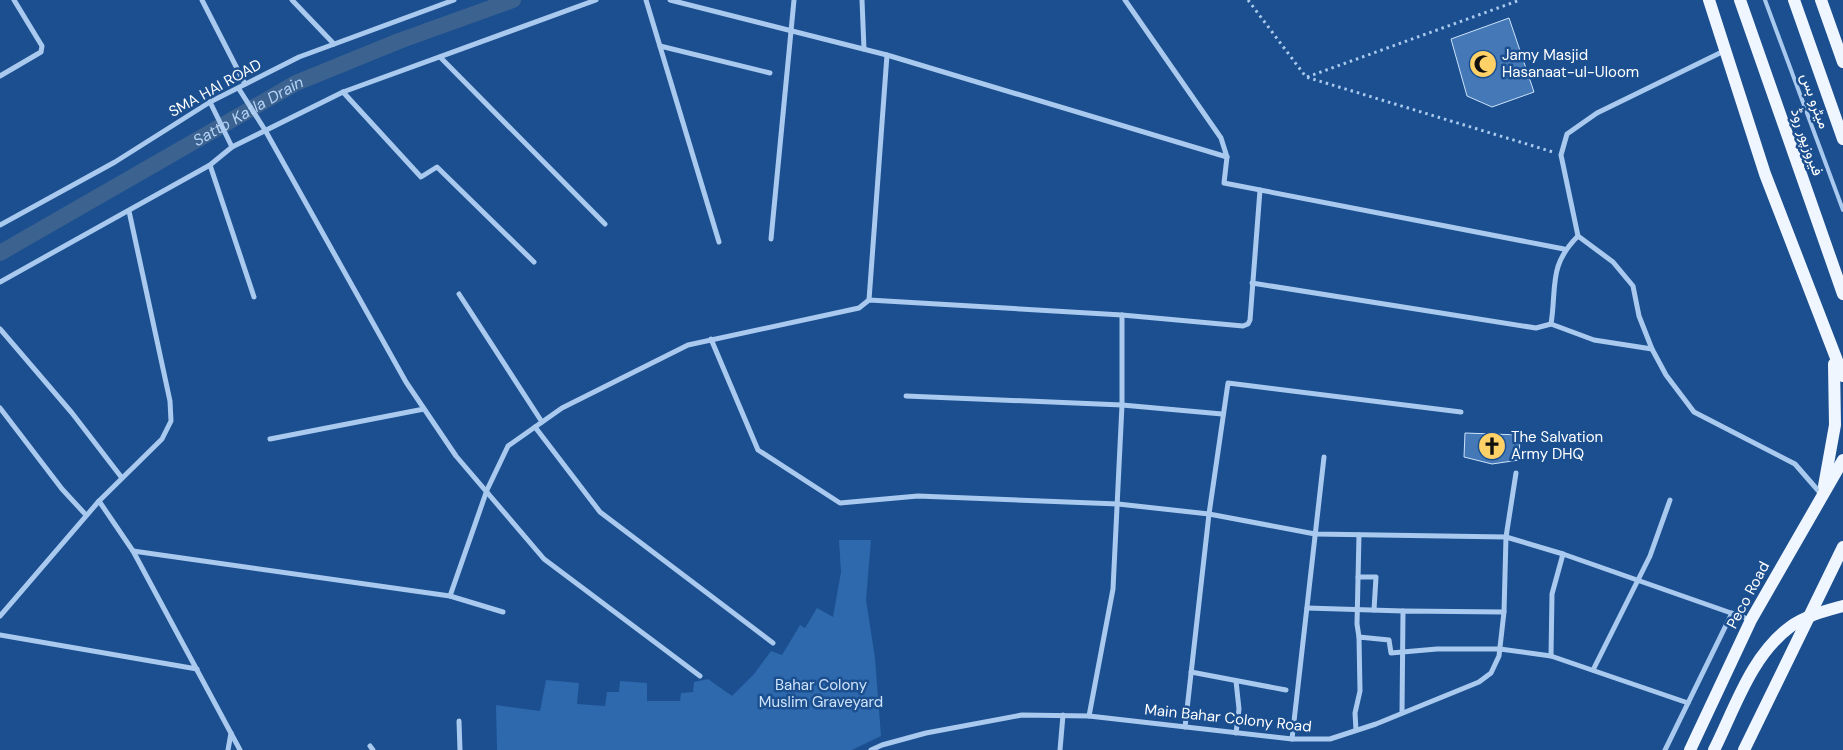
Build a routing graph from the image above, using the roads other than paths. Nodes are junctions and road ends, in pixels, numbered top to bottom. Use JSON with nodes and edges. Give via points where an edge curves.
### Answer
{"nodes":[{"id":1,"x":14,"y":0,"type":"edge"},
{"id":2,"x":202,"y":0,"type":"edge"},
{"id":3,"x":292,"y":0,"type":"edge"},
{"id":4,"x":454,"y":0,"type":"edge"},
{"id":5,"x":596,"y":0,"type":"edge"},
{"id":6,"x":646,"y":0,"type":"edge"},
{"id":7,"x":670,"y":0,"type":"edge"},
{"id":8,"x":794,"y":0,"type":"edge"},
{"id":9,"x":862,"y":0,"type":"edge"},
{"id":10,"x":1125,"y":0,"type":"edge"},
{"id":11,"x":1709,"y":0,"type":"edge"},
{"id":12,"x":1740,"y":0,"type":"edge"},
{"id":13,"x":1765,"y":0,"type":"edge"},
{"id":14,"x":1794,"y":0,"type":"edge"},
{"id":15,"x":1821,"y":0,"type":"edge"},
{"id":16,"x":791,"y":30,"type":"junction"},
{"id":17,"x":334,"y":44,"type":"junction"},
{"id":18,"x":660,"y":46,"type":"junction"},
{"id":19,"x":864,"y":49,"type":"junction"},
{"id":20,"x":1725,"y":51,"type":"junction"},
{"id":21,"x":888,"y":55,"type":"junction"},
{"id":22,"x":441,"y":58,"type":"junction"},
{"id":23,"x":1843,"y":62,"type":"edge"},
{"id":24,"x":770,"y":73,"type":"dead end"},
{"id":25,"x":0,"y":76,"type":"edge"},
{"id":26,"x":245,"y":84,"type":"junction"},
{"id":27,"x":239,"y":89,"type":"junction"},
{"id":28,"x":343,"y":92,"type":"junction"},
{"id":29,"x":210,"y":102,"type":"junction"},
{"id":30,"x":265,"y":130,"type":"junction"},
{"id":31,"x":1843,"y":139,"type":"edge"},
{"id":32,"x":232,"y":147,"type":"junction"},
{"id":33,"x":1227,"y":157,"type":"junction"},
{"id":34,"x":210,"y":165,"type":"junction"},
{"id":35,"x":1260,"y":190,"type":"junction"},
{"id":36,"x":1843,"y":210,"type":"edge"},
{"id":37,"x":129,"y":211,"type":"junction"},
{"id":38,"x":605,"y":224,"type":"dead end"},
{"id":39,"x":0,"y":226,"type":"edge"},
{"id":40,"x":1578,"y":236,"type":"junction"},
{"id":41,"x":771,"y":239,"type":"dead end"},
{"id":42,"x":719,"y":242,"type":"dead end"},
{"id":43,"x":1564,"y":249,"type":"junction"},
{"id":44,"x":534,"y":262,"type":"dead end"},
{"id":45,"x":0,"y":282,"type":"edge"},
{"id":46,"x":1252,"y":284,"type":"junction"},
{"id":47,"x":459,"y":294,"type":"dead end"},
{"id":48,"x":1843,"y":294,"type":"edge"},
{"id":49,"x":254,"y":297,"type":"dead end"},
{"id":50,"x":869,"y":300,"type":"junction"},
{"id":51,"x":1122,"y":315,"type":"junction"},
{"id":52,"x":1551,"y":324,"type":"junction"},
{"id":53,"x":0,"y":329,"type":"edge"},
{"id":54,"x":711,"y":339,"type":"junction"},
{"id":55,"x":1652,"y":349,"type":"junction"},
{"id":56,"x":1833,"y":351,"type":"junction"},
{"id":57,"x":1843,"y":376,"type":"edge"},
{"id":58,"x":906,"y":396,"type":"dead end"},
{"id":59,"x":1122,"y":405,"type":"junction"},
{"id":60,"x":0,"y":408,"type":"edge"},
{"id":61,"x":424,"y":408,"type":"junction"},
{"id":62,"x":1461,"y":412,"type":"dead end"},
{"id":63,"x":1222,"y":414,"type":"junction"},
{"id":64,"x":542,"y":422,"type":"junction"},
{"id":65,"x":535,"y":427,"type":"junction"},
{"id":66,"x":270,"y":439,"type":"dead end"},
{"id":67,"x":1324,"y":457,"type":"dead end"},
{"id":68,"x":1843,"y":460,"type":"edge"},
{"id":69,"x":1516,"y":473,"type":"dead end"},
{"id":70,"x":122,"y":478,"type":"junction"},
{"id":71,"x":486,"y":490,"type":"junction"},
{"id":72,"x":1822,"y":495,"type":"junction"},
{"id":73,"x":1670,"y":500,"type":"dead end"},
{"id":74,"x":99,"y":501,"type":"junction"},
{"id":75,"x":1118,"y":504,"type":"junction"},
{"id":76,"x":1209,"y":514,"type":"junction"},
{"id":77,"x":86,"y":515,"type":"junction"},
{"id":78,"x":1315,"y":534,"type":"junction"},
{"id":79,"x":1359,"y":535,"type":"junction"},
{"id":80,"x":1506,"y":537,"type":"junction"},
{"id":81,"x":1843,"y":547,"type":"edge"},
{"id":82,"x":133,"y":551,"type":"junction"},
{"id":83,"x":1563,"y":554,"type":"junction"},
{"id":84,"x":1358,"y":576,"type":"junction"},
{"id":85,"x":1636,"y":580,"type":"junction"},
{"id":86,"x":450,"y":596,"type":"junction"},
{"id":87,"x":1843,"y":606,"type":"edge"},
{"id":88,"x":1307,"y":608,"type":"junction"},
{"id":89,"x":1357,"y":609,"type":"junction"},
{"id":90,"x":1374,"y":610,"type":"junction"},
{"id":91,"x":1404,"y":611,"type":"junction"},
{"id":92,"x":504,"y":612,"type":"dead end"},
{"id":93,"x":1504,"y":612,"type":"junction"},
{"id":94,"x":1732,"y":613,"type":"junction"},
{"id":95,"x":0,"y":616,"type":"edge"},
{"id":96,"x":1751,"y":620,"type":"junction"},
{"id":97,"x":0,"y":635,"type":"edge"},
{"id":98,"x":1359,"y":637,"type":"junction"},
{"id":99,"x":773,"y":643,"type":"dead end"},
{"id":100,"x":1500,"y":649,"type":"junction"},
{"id":101,"x":1403,"y":652,"type":"junction"},
{"id":102,"x":1551,"y":656,"type":"junction"},
{"id":103,"x":197,"y":669,"type":"junction"},
{"id":104,"x":1593,"y":670,"type":"junction"},
{"id":105,"x":1192,"y":672,"type":"junction"},
{"id":106,"x":700,"y":676,"type":"dead end"},
{"id":107,"x":1236,"y":680,"type":"junction"},
{"id":108,"x":1286,"y":690,"type":"dead end"},
{"id":109,"x":1688,"y":703,"type":"junction"},
{"id":110,"x":1402,"y":713,"type":"junction"},
{"id":111,"x":1063,"y":715,"type":"junction"},
{"id":112,"x":1089,"y":716,"type":"junction"},
{"id":113,"x":459,"y":721,"type":"dead end"},
{"id":114,"x":1186,"y":726,"type":"junction"},
{"id":115,"x":1356,"y":730,"type":"junction"},
{"id":116,"x":1236,"y":732,"type":"junction"},
{"id":117,"x":231,"y":733,"type":"junction"},
{"id":118,"x":1292,"y":739,"type":"junction"},
{"id":119,"x":228,"y":750,"type":"edge"},
{"id":120,"x":240,"y":750,"type":"edge"},
{"id":121,"x":460,"y":750,"type":"edge"},
{"id":122,"x":871,"y":750,"type":"edge"},
{"id":123,"x":1060,"y":750,"type":"edge"},
{"id":124,"x":1665,"y":750,"type":"edge"},
{"id":125,"x":1690,"y":750,"type":"edge"},
{"id":126,"x":1714,"y":750,"type":"edge"},
{"id":127,"x":1744,"y":750,"type":"edge"}],
"edges":[{"from":1,"to":25,"type":"street","via":[[42,46],[34,57]]},
{"from":2,"to":26,"type":"street"},
{"from":3,"to":17,"type":"street"},
{"from":4,"to":17,"type":"street","name":"SMA HAI ROAD"},
{"from":5,"to":22,"type":"street"},
{"from":6,"to":18,"type":"street"},
{"from":7,"to":16,"type":"street"},
{"from":8,"to":16,"type":"street"},
{"from":9,"to":19,"type":"street"},
{"from":10,"to":33,"type":"street","via":[[1221,138]]},
{"from":11,"to":20,"type":"main road"},
{"from":12,"to":48,"type":"main road","name":"فیروزپور روڈ"},
{"from":13,"to":36,"type":"lane","name":"میٹرو بس"},
{"from":14,"to":31,"type":"main road"},
{"from":15,"to":23,"type":"main road"},
{"from":16,"to":19,"type":"street"},
{"from":16,"to":41,"type":"street"},
{"from":17,"to":26,"type":"street","name":"SMA HAI ROAD"},
{"from":18,"to":24,"type":"street"},
{"from":18,"to":42,"type":"street"},
{"from":19,"to":21,"type":"street"},
{"from":20,"to":40,"type":"street","via":[[1597,113],[1567,134],[1561,155]]},
{"from":20,"to":56,"type":"main road","via":[[1764,174]]},
{"from":21,"to":33,"type":"street"},
{"from":21,"to":50,"type":"street"},
{"from":22,"to":28,"type":"street"},
{"from":22,"to":38,"type":"street"},
{"from":26,"to":27,"type":"street","name":"SMA HAI ROAD"},
{"from":27,"to":29,"type":"street","name":"SMA HAI ROAD"},
{"from":27,"to":30,"type":"street"},
{"from":28,"to":30,"type":"street"},
{"from":28,"to":44,"type":"street","via":[[421,177],[437,167]]},
{"from":29,"to":32,"type":"street"},
{"from":29,"to":39,"type":"street","name":"SMA HAI ROAD","via":[[115,162]]},
{"from":30,"to":32,"type":"street"},
{"from":30,"to":61,"type":"street","via":[[406,382]]},
{"from":32,"to":34,"type":"street"},
{"from":33,"to":35,"type":"street","via":[[1224,182]]},
{"from":34,"to":37,"type":"street"},
{"from":34,"to":49,"type":"street"},
{"from":35,"to":43,"type":"street"},
{"from":35,"to":46,"type":"street"},
{"from":37,"to":45,"type":"street"},
{"from":37,"to":70,"type":"street","via":[[170,401],[171,421],[162,440]]},
{"from":40,"to":43,"type":"street"},
{"from":40,"to":55,"type":"street","via":[[1612,262],[1633,286],[1639,316]]},
{"from":43,"to":52,"type":"street","via":[[1556,271]]},
{"from":46,"to":51,"type":"street","via":[[1250,320],[1243,326]]},
{"from":46,"to":52,"type":"street","via":[[1536,328]]},
{"from":47,"to":64,"type":"street"},
{"from":50,"to":51,"type":"street"},
{"from":50,"to":54,"type":"street","via":[[859,308]]},
{"from":51,"to":59,"type":"street"},
{"from":52,"to":55,"type":"street","via":[[1594,340]]},
{"from":53,"to":70,"type":"street"},
{"from":54,"to":64,"type":"street","via":[[680,349],[562,408]]},
{"from":54,"to":75,"type":"street","via":[[758,450],[840,503],[918,496]]},
{"from":55,"to":72,"type":"street","via":[[1666,375],[1694,412],[1795,464]]},
{"from":56,"to":57,"type":"main road"},
{"from":56,"to":72,"type":"main road","via":[[1835,425]]},
{"from":58,"to":59,"type":"street"},
{"from":59,"to":63,"type":"street"},
{"from":59,"to":75,"type":"street"},
{"from":60,"to":77,"type":"street"},
{"from":61,"to":66,"type":"street"},
{"from":61,"to":71,"type":"street","via":[[456,456]]},
{"from":62,"to":63,"type":"street","via":[[1236,382],[1228,383]]},
{"from":63,"to":76,"type":"street"},
{"from":64,"to":65,"type":"street"},
{"from":65,"to":71,"type":"street","via":[[508,446]]},
{"from":65,"to":99,"type":"street","via":[[600,512]]},
{"from":67,"to":78,"type":"street"},
{"from":68,"to":72,"type":"main road","name":"Peco Road"},
{"from":69,"to":80,"type":"street","name":"Main Bahar Colony Road"},
{"from":70,"to":74,"type":"street"},
{"from":71,"to":86,"type":"street"},
{"from":71,"to":106,"type":"street","via":[[544,559]]},
{"from":72,"to":96,"type":"main road","name":"Peco Road"},
{"from":73,"to":85,"type":"street","via":[[1650,556]]},
{"from":74,"to":77,"type":"street"},
{"from":74,"to":82,"type":"street"},
{"from":75,"to":76,"type":"street"},
{"from":75,"to":112,"type":"street","via":[[1113,589]]},
{"from":76,"to":78,"type":"street"},
{"from":76,"to":105,"type":"street"},
{"from":77,"to":95,"type":"street"},
{"from":78,"to":79,"type":"street"},
{"from":78,"to":88,"type":"street"},
{"from":79,"to":80,"type":"street"},
{"from":79,"to":84,"type":"street"},
{"from":80,"to":83,"type":"street"},
{"from":80,"to":93,"type":"street","name":"Main Bahar Colony Road"},
{"from":81,"to":127,"type":"main road"},
{"from":82,"to":86,"type":"street"},
{"from":82,"to":103,"type":"street"},
{"from":83,"to":85,"type":"street"},
{"from":83,"to":102,"type":"street","via":[[1552,594]]},
{"from":84,"to":89,"type":"street"},
{"from":84,"to":90,"type":"street","via":[[1376,576]]},
{"from":85,"to":94,"type":"street"},
{"from":85,"to":104,"type":"street"},
{"from":86,"to":92,"type":"street"},
{"from":87,"to":126,"type":"main road","via":[[1819,612],[1791,626],[1769,645],[1754,668]]},
{"from":88,"to":89,"type":"street"},
{"from":88,"to":118,"type":"street"},
{"from":89,"to":90,"type":"street"},
{"from":89,"to":98,"type":"street"},
{"from":90,"to":91,"type":"street"},
{"from":91,"to":93,"type":"street"},
{"from":91,"to":101,"type":"street"},
{"from":93,"to":100,"type":"street","name":"Main Bahar Colony Road"},
{"from":94,"to":96,"type":"street"},
{"from":94,"to":109,"type":"street"},
{"from":96,"to":125,"type":"main road","name":"Peco Road"},
{"from":97,"to":103,"type":"street"},
{"from":98,"to":101,"type":"street","via":[[1389,640],[1391,653]]},
{"from":98,"to":115,"type":"street","via":[[1360,692],[1355,713]]},
{"from":100,"to":101,"type":"street"},
{"from":100,"to":102,"type":"street"},
{"from":100,"to":110,"type":"street","name":"Main Bahar Colony Road","via":[[1491,673],[1479,682]]},
{"from":101,"to":110,"type":"street"},
{"from":102,"to":104,"type":"street"},
{"from":103,"to":117,"type":"street"},
{"from":104,"to":109,"type":"street"},
{"from":105,"to":107,"type":"street"},
{"from":105,"to":114,"type":"street"},
{"from":107,"to":108,"type":"street"},
{"from":107,"to":116,"type":"street","via":[[1239,709]]},
{"from":109,"to":124,"type":"street"},
{"from":110,"to":115,"type":"street","name":"Main Bahar Colony Road"},
{"from":111,"to":112,"type":"street","name":"Main Bahar Colony Road"},
{"from":111,"to":122,"type":"street","name":"Main Bahar Colony Road","via":[[1022,715],[959,726],[901,739]]},
{"from":111,"to":123,"type":"street"},
{"from":112,"to":114,"type":"street","name":"Main Bahar Colony Road"},
{"from":113,"to":121,"type":"street"},
{"from":114,"to":116,"type":"street","name":"Main Bahar Colony Road"},
{"from":115,"to":118,"type":"street","name":"Main Bahar Colony Road","via":[[1330,739]]},
{"from":116,"to":118,"type":"street","name":"Main Bahar Colony Road"},
{"from":117,"to":119,"type":"street"},
{"from":117,"to":120,"type":"street"}]}
